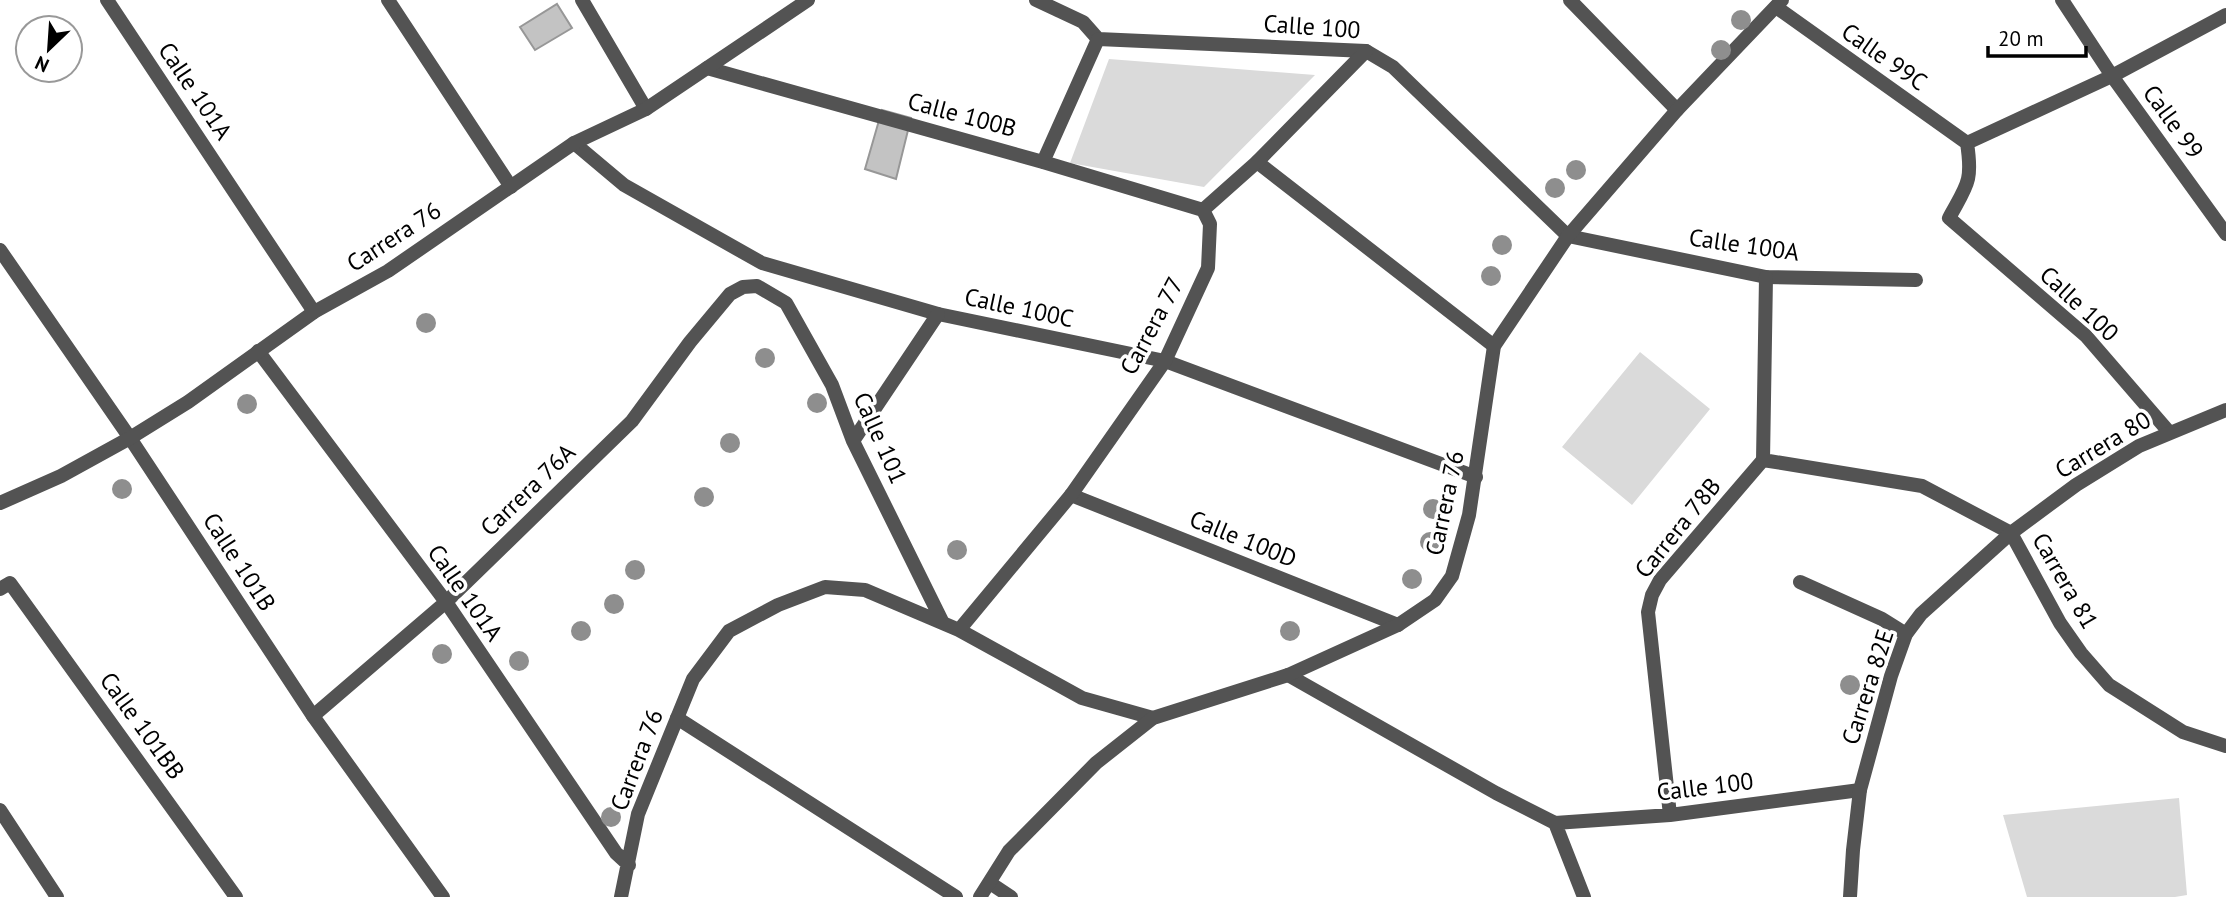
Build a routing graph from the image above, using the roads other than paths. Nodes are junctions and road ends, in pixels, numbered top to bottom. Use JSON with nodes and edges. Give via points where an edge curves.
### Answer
{"nodes":[{"id":1,"x":107,"y":0,"type":"edge"},
{"id":2,"x":387,"y":0,"type":"edge"},
{"id":3,"x":582,"y":0,"type":"edge"},
{"id":4,"x":808,"y":0,"type":"edge"},
{"id":5,"x":1037,"y":0,"type":"edge"},
{"id":6,"x":1570,"y":0,"type":"edge"},
{"id":7,"x":2063,"y":0,"type":"edge"},
{"id":8,"x":1779,"y":4,"type":"edge"},
{"id":9,"x":2226,"y":15,"type":"edge"},
{"id":10,"x":1098,"y":39,"type":"junction"},
{"id":11,"x":1366,"y":51,"type":"junction"},
{"id":12,"x":706,"y":68,"type":"junction"},
{"id":13,"x":2112,"y":75,"type":"junction"},
{"id":14,"x":646,"y":109,"type":"junction"},
{"id":15,"x":1677,"y":110,"type":"junction"},
{"id":16,"x":574,"y":143,"type":"junction"},
{"id":17,"x":1966,"y":144,"type":"junction"},
{"id":18,"x":1043,"y":162,"type":"junction"},
{"id":19,"x":1257,"y":162,"type":"junction"},
{"id":20,"x":511,"y":187,"type":"junction"},
{"id":21,"x":1203,"y":210,"type":"junction"},
{"id":22,"x":2226,"y":234,"type":"edge"},
{"id":23,"x":1568,"y":236,"type":"junction"},
{"id":24,"x":0,"y":250,"type":"edge"},
{"id":25,"x":1766,"y":277,"type":"junction"},
{"id":26,"x":1916,"y":280,"type":"dead end"},
{"id":27,"x":757,"y":286,"type":"joint"},
{"id":28,"x":314,"y":313,"type":"junction"},
{"id":29,"x":938,"y":314,"type":"junction"},
{"id":30,"x":1494,"y":346,"type":"junction"},
{"id":31,"x":258,"y":351,"type":"junction"},
{"id":32,"x":1165,"y":362,"type":"junction"},
{"id":33,"x":2226,"y":410,"type":"edge"},
{"id":34,"x":2169,"y":432,"type":"junction"},
{"id":35,"x":130,"y":438,"type":"junction"},
{"id":36,"x":853,"y":441,"type":"junction"},
{"id":37,"x":1763,"y":460,"type":"junction"},
{"id":38,"x":1476,"y":477,"type":"junction"},
{"id":39,"x":1071,"y":495,"type":"junction"},
{"id":40,"x":0,"y":503,"type":"edge"},
{"id":41,"x":2011,"y":533,"type":"junction"},
{"id":42,"x":1800,"y":582,"type":"dead end"},
{"id":43,"x":5,"y":586,"type":"edge"},
{"id":44,"x":446,"y":602,"type":"junction"},
{"id":45,"x":943,"y":623,"type":"junction"},
{"id":46,"x":1398,"y":625,"type":"junction"},
{"id":47,"x":959,"y":630,"type":"junction"},
{"id":48,"x":1906,"y":635,"type":"junction"},
{"id":49,"x":1288,"y":675,"type":"junction"},
{"id":50,"x":313,"y":716,"type":"junction"},
{"id":51,"x":677,"y":718,"type":"junction"},
{"id":52,"x":1153,"y":718,"type":"junction"},
{"id":53,"x":2226,"y":746,"type":"edge"},
{"id":54,"x":1860,"y":790,"type":"junction"},
{"id":55,"x":0,"y":810,"type":"edge"},
{"id":56,"x":1670,"y":815,"type":"junction"},
{"id":57,"x":1555,"y":823,"type":"junction"},
{"id":58,"x":629,"y":865,"type":"junction"},
{"id":59,"x":990,"y":883,"type":"junction"},
{"id":60,"x":57,"y":897,"type":"edge"},
{"id":61,"x":236,"y":897,"type":"edge"},
{"id":62,"x":443,"y":897,"type":"edge"},
{"id":63,"x":621,"y":897,"type":"edge"},
{"id":64,"x":957,"y":897,"type":"edge"},
{"id":65,"x":980,"y":897,"type":"edge"},
{"id":66,"x":1011,"y":897,"type":"edge"},
{"id":67,"x":1584,"y":897,"type":"edge"},
{"id":68,"x":1850,"y":897,"type":"edge"}],
"edges":[{"from":1,"to":28,"type":"street","name":"Calle 101A"},
{"from":2,"to":20,"type":"street"},
{"from":3,"to":14,"type":"street"},
{"from":4,"to":12,"type":"street","name":"Carrera 76"},
{"from":5,"to":10,"type":"street","via":[[1083,22]]},
{"from":6,"to":15,"type":"street"},
{"from":7,"to":13,"type":"street","name":"Calle 99"},
{"from":8,"to":15,"type":"street","name":"Carrera 76"},
{"from":8,"to":17,"type":"street","name":"Calle 99C"},
{"from":9,"to":13,"type":"street"},
{"from":10,"to":11,"type":"street","name":"Calle 100"},
{"from":10,"to":18,"type":"street"},
{"from":11,"to":19,"type":"street"},
{"from":11,"to":23,"type":"street","name":"Calle 100","via":[[1393,67]]},
{"from":12,"to":14,"type":"street","name":"Carrera 76"},
{"from":12,"to":18,"type":"street","name":"Calle 100B"},
{"from":13,"to":17,"type":"street"},
{"from":13,"to":22,"type":"street","name":"Calle 99"},
{"from":14,"to":16,"type":"street","name":"Carrera 76"},
{"from":15,"to":23,"type":"street","name":"Carrera 76"},
{"from":16,"to":20,"type":"street","name":"Carrera 76"},
{"from":16,"to":29,"type":"street","name":"Calle 100C","via":[[624,185],[762,263]]},
{"from":17,"to":34,"type":"street","name":"Calle 100","via":[[1969,182],[1949,218],[2086,336]]},
{"from":18,"to":21,"type":"street","name":"Calle 100B"},
{"from":19,"to":21,"type":"street"},
{"from":19,"to":30,"type":"street"},
{"from":20,"to":28,"type":"street","name":"Carrera 76","via":[[388,271]]},
{"from":21,"to":32,"type":"street","name":"Carrera 77","via":[[1210,223],[1208,268]]},
{"from":23,"to":25,"type":"street","name":"Calle 100A"},
{"from":23,"to":30,"type":"street","name":"Carrera 76"},
{"from":24,"to":35,"type":"street","name":"Calle 101B"},
{"from":25,"to":26,"type":"street","name":"Calle 100A"},
{"from":25,"to":37,"type":"street"},
{"from":27,"to":36,"type":"street","name":"Calle 101","via":[[786,303],[832,385]]},
{"from":27,"to":44,"type":"street","name":"Carrera 76A","via":[[730,294],[632,421]]},
{"from":28,"to":31,"type":"street","name":"Carrera 76"},
{"from":29,"to":32,"type":"street","name":"Calle 100C"},
{"from":29,"to":36,"type":"street"},
{"from":30,"to":38,"type":"street","name":"Carrera 76"},
{"from":31,"to":35,"type":"street","name":"Carrera 76"},
{"from":31,"to":44,"type":"street","name":"Calle 101A"},
{"from":32,"to":38,"type":"street","name":"Calle 100C"},
{"from":32,"to":39,"type":"street","name":"Carrera 77"},
{"from":33,"to":34,"type":"street","name":"Carrera 80"},
{"from":34,"to":41,"type":"street","name":"Carrera 80","via":[[2076,485]]},
{"from":35,"to":40,"type":"street","name":"Carrera 76"},
{"from":35,"to":50,"type":"street","name":"Calle 101B"},
{"from":36,"to":45,"type":"street","name":"Calle 101"},
{"from":37,"to":41,"type":"street","name":"Carrera 81","via":[[1923,486]]},
{"from":37,"to":56,"type":"street","name":"Carrera 78B","via":[[1652,595],[1648,612]]},
{"from":38,"to":46,"type":"street","name":"Carrera 76","via":[[1452,576],[1435,600]]},
{"from":39,"to":46,"type":"street","name":"Calle 100D"},
{"from":39,"to":47,"type":"street","name":"Carrera 77"},
{"from":41,"to":48,"type":"street","name":"Carrera 82E","via":[[1921,614]]},
{"from":41,"to":53,"type":"street","name":"Carrera 81","via":[[2060,623],[2109,685],[2183,732]]},
{"from":42,"to":48,"type":"street"},
{"from":43,"to":61,"type":"street","name":"Calle 101BB"},
{"from":44,"to":50,"type":"street","name":"Carrera 76A"},
{"from":44,"to":58,"type":"street","name":"Calle 101A","via":[[616,853]]},
{"from":45,"to":47,"type":"street"},
{"from":45,"to":51,"type":"street","name":"Carrera 76","via":[[864,590],[825,587],[729,631],[693,679]]},
{"from":46,"to":49,"type":"street","name":"Carrera 76"},
{"from":47,"to":52,"type":"street","via":[[1082,698]]},
{"from":48,"to":54,"type":"street","name":"Carrera 82E"},
{"from":49,"to":52,"type":"street","name":"Carrera 76"},
{"from":49,"to":57,"type":"street"},
{"from":50,"to":62,"type":"street","name":"Calle 101B"},
{"from":51,"to":58,"type":"street","name":"Carrera 76","via":[[638,814]]},
{"from":51,"to":64,"type":"street"},
{"from":52,"to":59,"type":"street","name":"Carrera 76","via":[[1096,763],[1009,851]]},
{"from":54,"to":56,"type":"street","name":"Calle 100"},
{"from":54,"to":68,"type":"street","name":"Carrera 82E"},
{"from":55,"to":60,"type":"street"},
{"from":56,"to":57,"type":"street","name":"Calle 100"},
{"from":57,"to":67,"type":"street"},
{"from":58,"to":63,"type":"street","name":"Carrera 76"},
{"from":59,"to":65,"type":"street","name":"Carrera 76"},
{"from":59,"to":66,"type":"street"}]}
